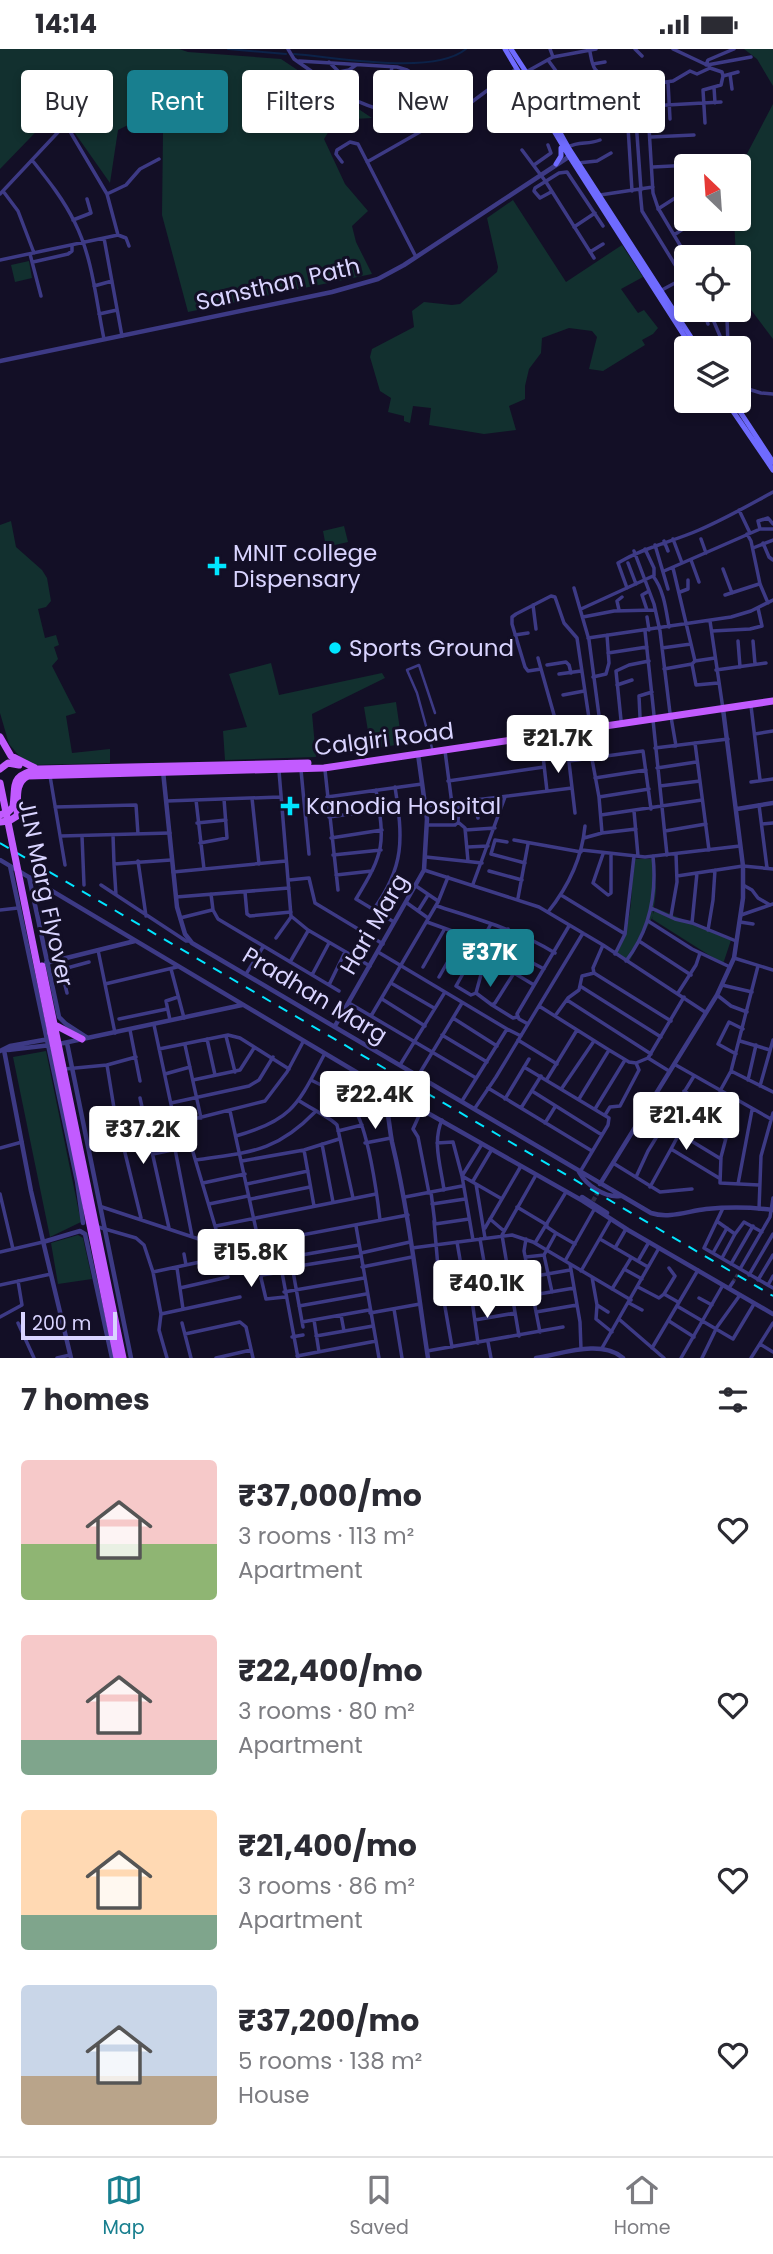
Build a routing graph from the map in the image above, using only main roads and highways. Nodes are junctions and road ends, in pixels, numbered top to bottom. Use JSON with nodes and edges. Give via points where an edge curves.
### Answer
{"nodes":[{"id":1,"x":505,"y":49,"type":"edge"},
{"id":2,"x":511,"y":49,"type":"edge"},
{"id":3,"x":561,"y":144,"type":"junction"},
{"id":4,"x":570,"y":155,"type":"junction"},
{"id":5,"x":576,"y":165,"type":"junction"},
{"id":6,"x":684,"y":336,"type":"edge"},
{"id":7,"x":690,"y":336,"type":"edge"},
{"id":8,"x":734,"y":413,"type":"edge"},
{"id":9,"x":741,"y":413,"type":"edge"},
{"id":10,"x":773,"y":462,"type":"edge"},
{"id":11,"x":773,"y":470,"type":"edge"},
{"id":12,"x":773,"y":699,"type":"edge"},
{"id":13,"x":723,"y":707,"type":"junction"},
{"id":14,"x":653,"y":717,"type":"junction"},
{"id":15,"x":563,"y":730,"type":"junction"},
{"id":16,"x":0,"y":737,"type":"edge"},
{"id":17,"x":418,"y":753,"type":"junction"},
{"id":18,"x":279,"y":766,"type":"junction"},
{"id":19,"x":139,"y":770,"type":"junction"},
{"id":20,"x":35,"y":773,"type":"junction"},
{"id":21,"x":0,"y":774,"type":"edge"},
{"id":22,"x":0,"y":815,"type":"edge"},
{"id":23,"x":0,"y":822,"type":"edge"},
{"id":24,"x":54,"y":1037,"type":"junction"},
{"id":25,"x":84,"y":1039,"type":"road end"},
{"id":26,"x":114,"y":1358,"type":"edge"},
{"id":27,"x":123,"y":1358,"type":"edge"}],
"edges":[{"from":1,"to":3,"type":"main road"},
{"from":2,"to":4,"type":"main road"},
{"from":3,"to":4,"type":"main road"},
{"from":3,"to":5,"type":"main road","via":[[556,164]]},
{"from":4,"to":5,"type":"main road"},
{"from":5,"to":6,"type":"main road"},
{"from":5,"to":7,"type":"main road"},
{"from":8,"to":11,"type":"main road"},
{"from":9,"to":10,"type":"main road"},
{"from":12,"to":13,"type":"main road","name":"Calgiri Road"},
{"from":12,"to":13,"type":"main road","name":"Calgiri Road"},
{"from":13,"to":14,"type":"main road","name":"Calgiri Road"},
{"from":14,"to":15,"type":"main road","name":"Calgiri Road"},
{"from":14,"to":15,"type":"main road","name":"Calgiri Road"},
{"from":15,"to":17,"type":"main road","name":"Calgiri Road"},
{"from":15,"to":17,"type":"main road","name":"Calgiri Road"},
{"from":16,"to":20,"type":"main road","via":[[10,756]]},
{"from":17,"to":18,"type":"main road","name":"Calgiri Road"},
{"from":17,"to":18,"type":"main road","name":"Calgiri Road","via":[[324,768]]},
{"from":18,"to":19,"type":"main road","name":"Calgiri Road"},
{"from":19,"to":20,"type":"main road","name":"Calgiri Road"},
{"from":19,"to":20,"type":"main road","name":"Calgiri Road"},
{"from":20,"to":21,"type":"main road","via":[[12,763]]},
{"from":20,"to":22,"type":"main road","via":[[17,778],[13,807]]},
{"from":20,"to":23,"type":"main road","via":[[19,785],[17,816]]},
{"from":21,"to":24,"type":"main road","name":"JLN Marg Flyover","bridge":true},
{"from":21,"to":24,"type":"main road","name":"JLN Marg Flyover","bridge":true},
{"from":24,"to":25,"type":"main road"},
{"from":24,"to":26,"type":"main road","via":[[85,1233]]},
{"from":24,"to":27,"type":"main road","via":[[69,1068],[79,1143],[103,1226]]}]}
